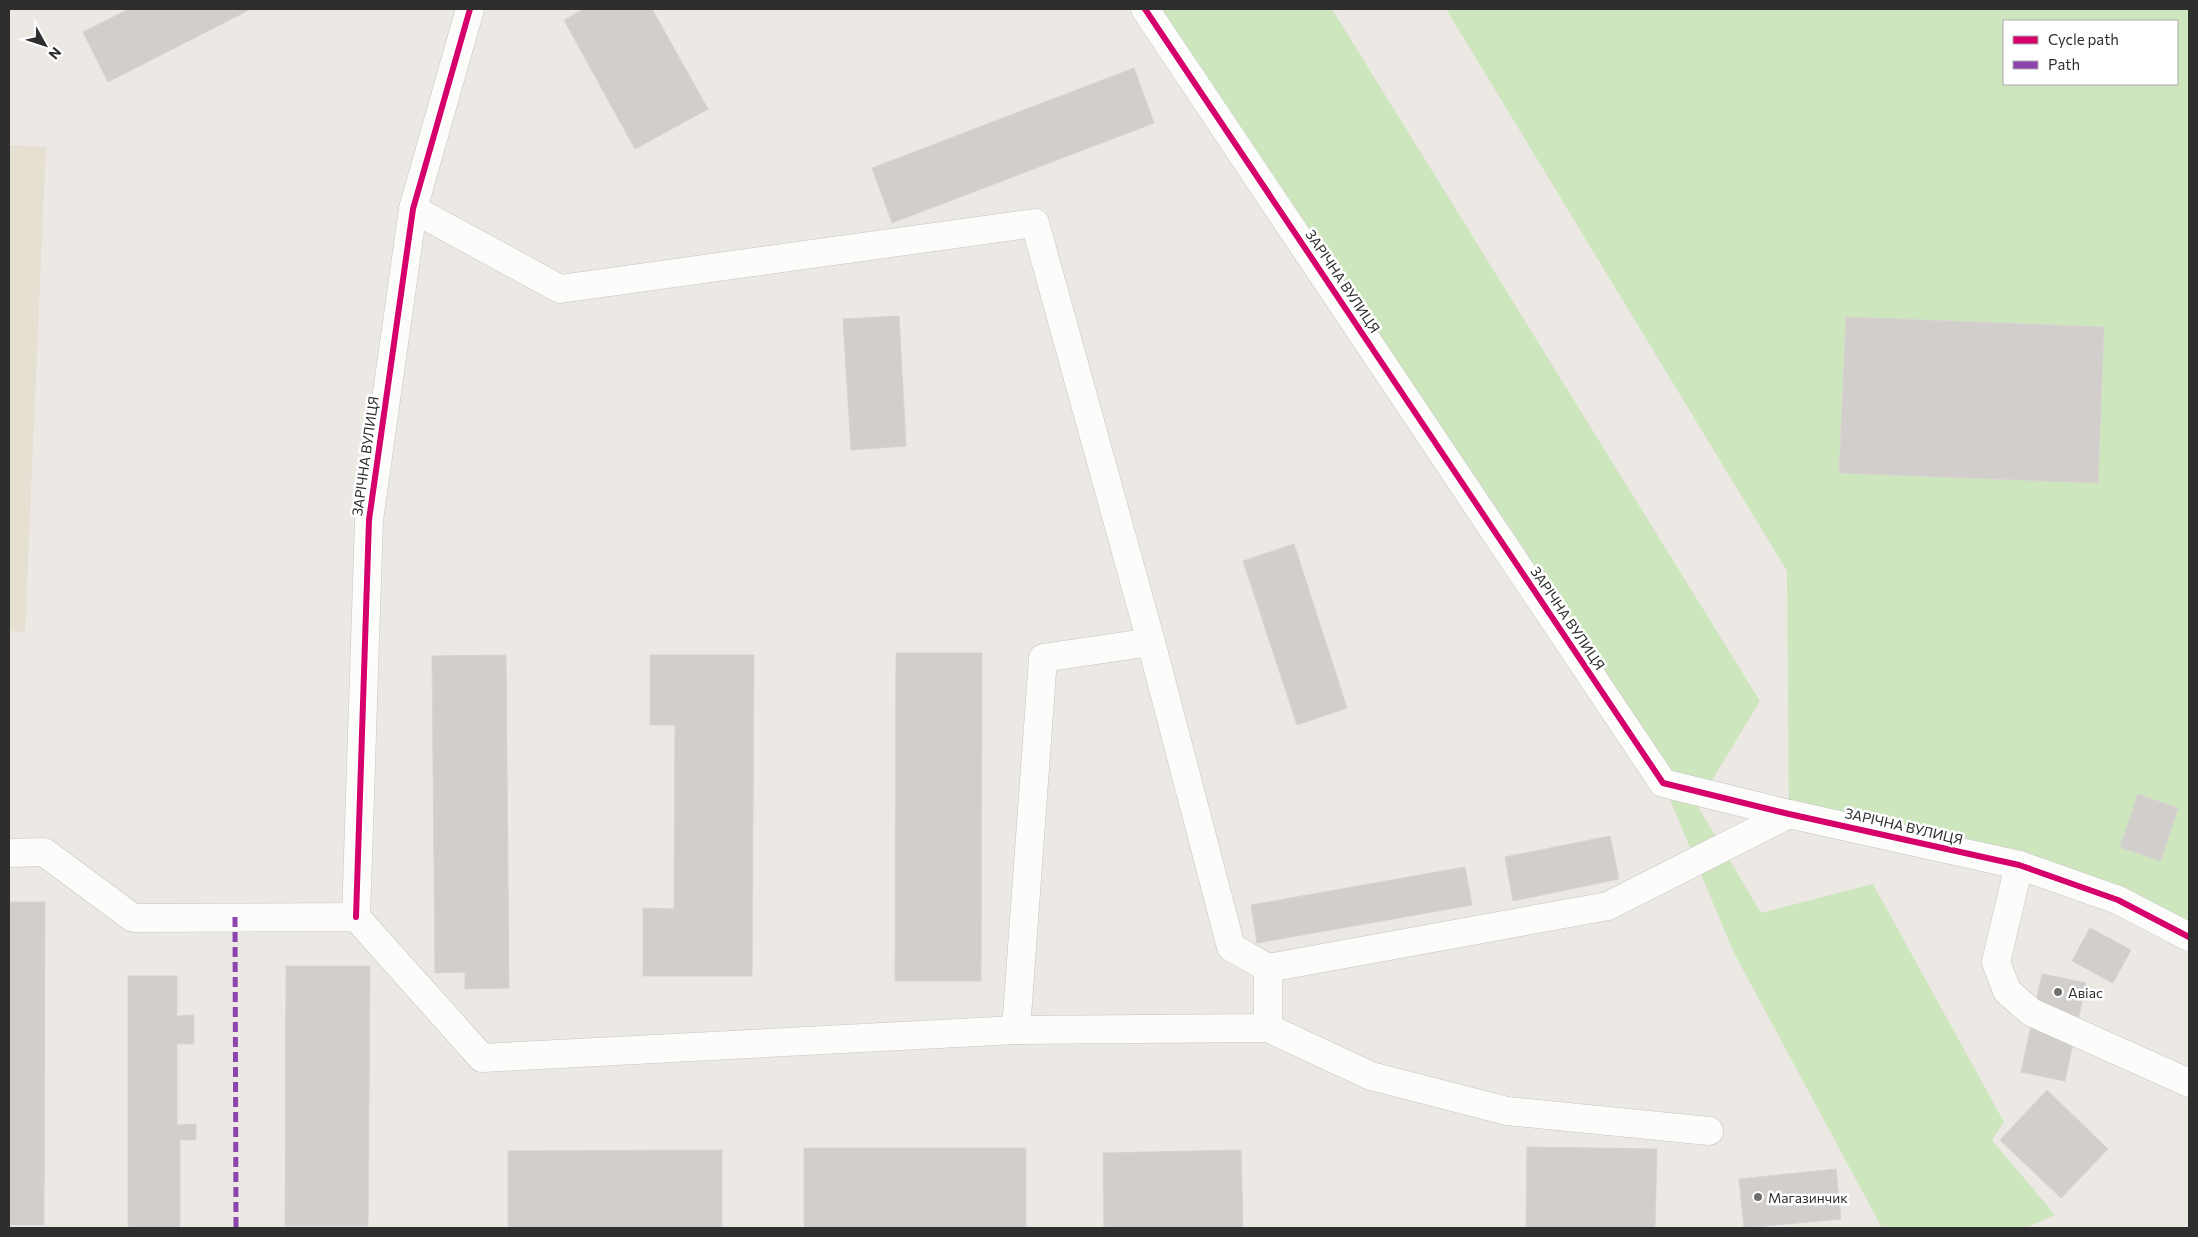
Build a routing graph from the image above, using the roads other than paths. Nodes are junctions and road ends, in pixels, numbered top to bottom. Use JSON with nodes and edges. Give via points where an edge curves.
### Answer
{"nodes":[{"id":1,"x":470,"y":9,"type":"edge"},
{"id":2,"x":1145,"y":9,"type":"edge"},
{"id":3,"x":413,"y":209,"type":"junction"},
{"id":4,"x":1151,"y":642,"type":"junction"},
{"id":5,"x":1789,"y":814,"type":"junction"},
{"id":6,"x":9,"y":852,"type":"edge"},
{"id":7,"x":2019,"y":865,"type":"junction"},
{"id":8,"x":356,"y":917,"type":"junction"},
{"id":9,"x":2189,"y":937,"type":"edge"},
{"id":10,"x":1268,"y":968,"type":"junction"},
{"id":11,"x":1268,"y":1028,"type":"junction"},
{"id":12,"x":1016,"y":1030,"type":"junction"},
{"id":13,"x":2189,"y":1083,"type":"edge"},
{"id":14,"x":1709,"y":1131,"type":"dead end"}],
"edges":[{"from":1,"to":3,"type":"street","name":"ЗАРІЧНА ВУЛИЦЯ"},
{"from":2,"to":5,"type":"street","name":"ЗАРІЧНА ВУЛИЦЯ","via":[[1663,783]]},
{"from":3,"to":4,"type":"street","via":[[560,289],[1035,223]]},
{"from":3,"to":8,"type":"street","name":"ЗАРІЧНА ВУЛИЦЯ","via":[[369,520]]},
{"from":4,"to":10,"type":"street","via":[[1232,947]]},
{"from":4,"to":12,"type":"street","via":[[1043,658]]},
{"from":5,"to":7,"type":"street","name":"ЗАРІЧНА ВУЛИЦЯ"},
{"from":5,"to":10,"type":"street","via":[[1608,906]]},
{"from":6,"to":8,"type":"street","via":[[44,852],[133,918]]},
{"from":7,"to":9,"type":"street","name":"ЗАРІЧНА ВУЛИЦЯ","via":[[2118,900]]},
{"from":7,"to":13,"type":"street","via":[[1996,962],[2007,991],[2030,1012]]},
{"from":8,"to":12,"type":"street","via":[[482,1058]]},
{"from":10,"to":11,"type":"street"},
{"from":11,"to":12,"type":"street"},
{"from":11,"to":14,"type":"street","via":[[1371,1076],[1507,1110]]}]}
